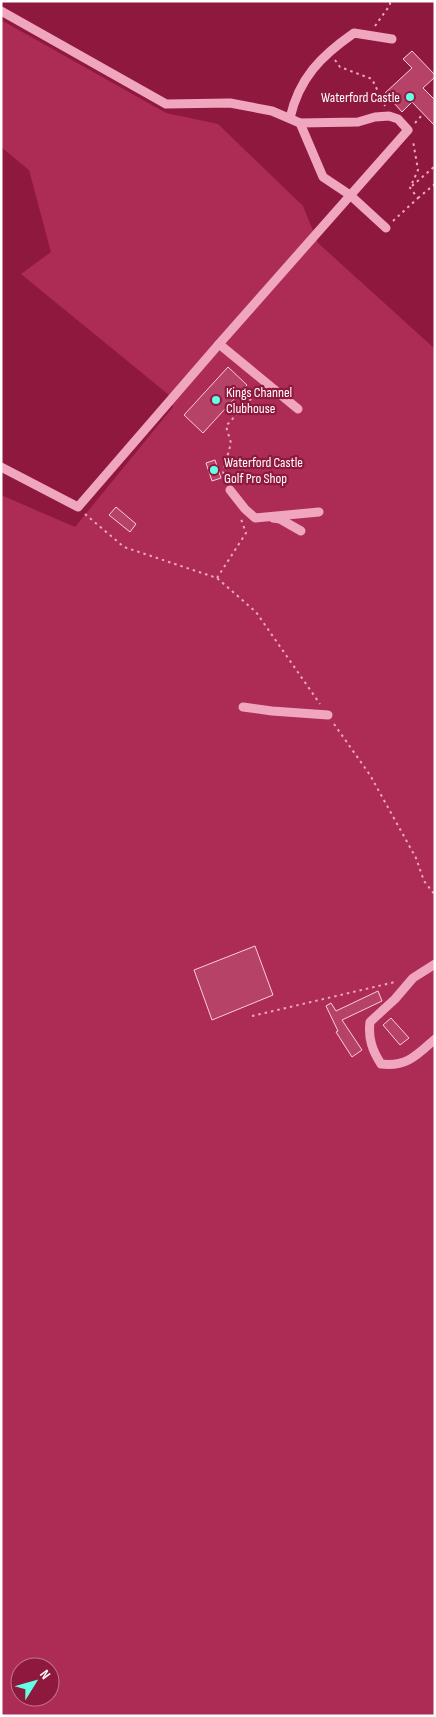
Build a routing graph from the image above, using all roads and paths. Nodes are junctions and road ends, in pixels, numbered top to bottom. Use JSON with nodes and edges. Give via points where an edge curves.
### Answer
{"nodes":[{"id":1,"x":390,"y":1,"type":"edge"},
{"id":2,"x":1,"y":11,"type":"edge"},
{"id":3,"x":368,"y":36,"type":"junction"},
{"id":4,"x":392,"y":39,"type":"dead end"},
{"id":5,"x":328,"y":53,"type":"junction"},
{"id":6,"x":389,"y":116,"type":"junction"},
{"id":7,"x":290,"y":118,"type":"junction"},
{"id":8,"x":300,"y":122,"type":"junction"},
{"id":9,"x":408,"y":130,"type":"junction"},
{"id":10,"x":435,"y":166,"type":"edge"},
{"id":11,"x":435,"y":184,"type":"edge"},
{"id":12,"x":410,"y":188,"type":"junction"},
{"id":13,"x":350,"y":195,"type":"junction"},
{"id":14,"x":418,"y":198,"type":"junction"},
{"id":15,"x":386,"y":228,"type":"joint"},
{"id":16,"x":219,"y":344,"type":"junction"},
{"id":17,"x":265,"y":382,"type":"junction"},
{"id":18,"x":298,"y":409,"type":"dead end"},
{"id":19,"x":1,"y":467,"type":"edge"},
{"id":20,"x":230,"y":490,"type":"joint"},
{"id":21,"x":78,"y":507,"type":"junction"},
{"id":22,"x":319,"y":512,"type":"dead end"},
{"id":23,"x":239,"y":516,"type":"dead end"},
{"id":24,"x":268,"y":518,"type":"junction"},
{"id":25,"x":302,"y":531,"type":"dead end"},
{"id":26,"x":217,"y":578,"type":"junction"},
{"id":27,"x":243,"y":707,"type":"dead end"},
{"id":28,"x":328,"y":715,"type":"junction"},
{"id":29,"x":435,"y":895,"type":"edge"},
{"id":30,"x":435,"y":964,"type":"edge"},
{"id":31,"x":394,"y":982,"type":"dead end"},
{"id":32,"x":252,"y":1016,"type":"dead end"},
{"id":33,"x":435,"y":1039,"type":"edge"}],
"edges":[{"from":1,"to":3,"type":"path"},
{"from":2,"to":7,"type":"street","via":[[166,104],[230,103]]},
{"from":3,"to":4,"type":"street"},
{"from":3,"to":5,"type":"street","via":[[354,34]]},
{"from":5,"to":6,"type":"path","via":[[340,67],[372,79]]},
{"from":5,"to":7,"type":"street","via":[[304,81]]},
{"from":6,"to":8,"type":"street","via":[[358,122]]},
{"from":6,"to":9,"type":"street","via":[[398,119]]},
{"from":7,"to":8,"type":"street"},
{"from":8,"to":13,"type":"street","via":[[323,178]]},
{"from":9,"to":12,"type":"path","via":[[415,146],[418,170]]},
{"from":9,"to":13,"type":"street"},
{"from":10,"to":12,"type":"path"},
{"from":11,"to":14,"type":"path"},
{"from":12,"to":14,"type":"path"},
{"from":13,"to":15,"type":"street"},
{"from":13,"to":16,"type":"street"},
{"from":14,"to":15,"type":"path"},
{"from":16,"to":17,"type":"street"},
{"from":16,"to":21,"type":"street"},
{"from":17,"to":18,"type":"street"},
{"from":17,"to":20,"type":"path","via":[[226,426],[231,443],[223,472]]},
{"from":19,"to":21,"type":"street"},
{"from":20,"to":24,"type":"street","via":[[255,518]]},
{"from":21,"to":26,"type":"path","via":[[124,547]]},
{"from":22,"to":24,"type":"street"},
{"from":23,"to":26,"type":"path","via":[[246,533]]},
{"from":24,"to":25,"type":"street","via":[[280,519]]},
{"from":26,"to":28,"type":"path","via":[[256,612]]},
{"from":27,"to":28,"type":"street"},
{"from":28,"to":29,"type":"path","via":[[370,775],[416,858],[424,881]]},
{"from":30,"to":33,"type":"street","via":[[414,978],[370,1022],[369,1031],[381,1064],[404,1063]]},
{"from":31,"to":32,"type":"path"}]}
